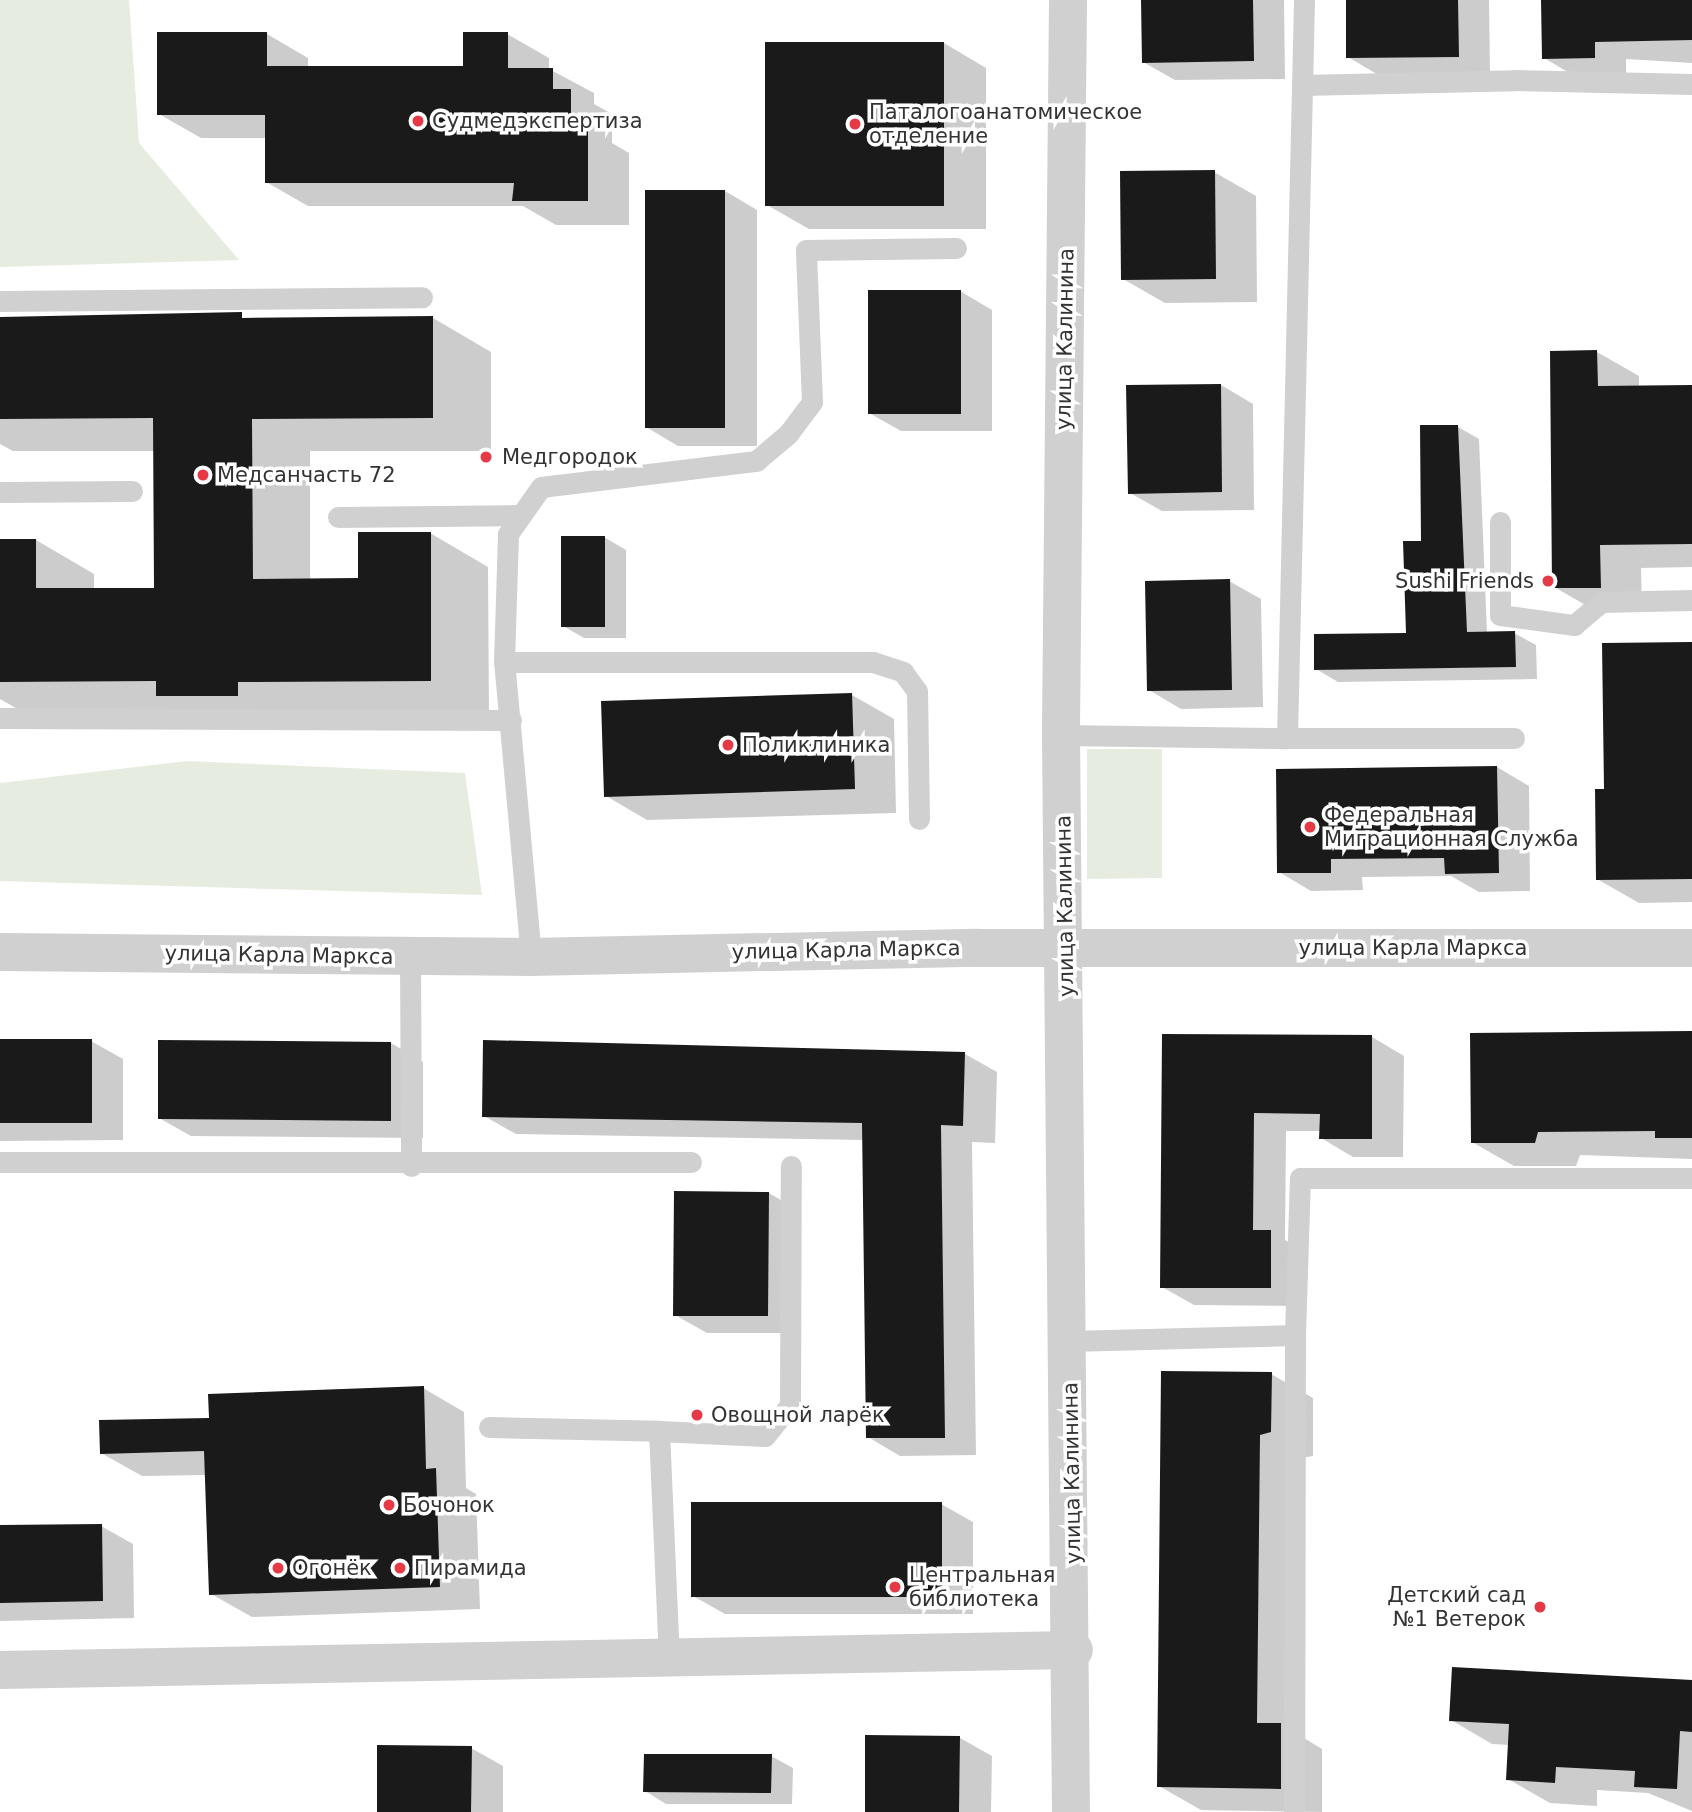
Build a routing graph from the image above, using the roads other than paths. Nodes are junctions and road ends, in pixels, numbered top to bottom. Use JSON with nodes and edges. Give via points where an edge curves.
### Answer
{"nodes":[{"id":1,"x":1068,"y":0,"type":"edge"},
{"id":2,"x":1304,"y":0,"type":"edge"},
{"id":3,"x":1692,"y":84,"type":"edge"},
{"id":4,"x":1302,"y":85,"type":"junction"},
{"id":5,"x":956,"y":248,"type":"dead end"},
{"id":6,"x":422,"y":298,"type":"dead end"},
{"id":7,"x":0,"y":301,"type":"edge"},
{"id":8,"x":132,"y":491,"type":"dead end"},
{"id":9,"x":0,"y":492,"type":"edge"},
{"id":10,"x":521,"y":515,"type":"junction"},
{"id":11,"x":338,"y":517,"type":"dead end"},
{"id":12,"x":1500,"y":522,"type":"dead end"},
{"id":13,"x":1692,"y":600,"type":"edge"},
{"id":14,"x":504,"y":662,"type":"junction"},
{"id":15,"x":0,"y":718,"type":"edge"},
{"id":16,"x":511,"y":720,"type":"junction"},
{"id":17,"x":1061,"y":736,"type":"junction"},
{"id":18,"x":1287,"y":738,"type":"junction"},
{"id":19,"x":1514,"y":738,"type":"dead end"},
{"id":20,"x":919,"y":819,"type":"dead end"},
{"id":21,"x":1692,"y":948,"type":"edge"},
{"id":22,"x":1066,"y":949,"type":"junction"},
{"id":23,"x":0,"y":952,"type":"edge"},
{"id":24,"x":410,"y":956,"type":"junction"},
{"id":25,"x":531,"y":957,"type":"junction"},
{"id":26,"x":0,"y":1162,"type":"edge"},
{"id":27,"x":691,"y":1162,"type":"dead end"},
{"id":28,"x":411,"y":1166,"type":"junction"},
{"id":29,"x":791,"y":1166,"type":"dead end"},
{"id":30,"x":1692,"y":1178,"type":"edge"},
{"id":31,"x":0,"y":1182,"type":"edge"},
{"id":32,"x":1296,"y":1335,"type":"junction"},
{"id":33,"x":1070,"y":1341,"type":"junction"},
{"id":34,"x":489,"y":1427,"type":"dead end"},
{"id":35,"x":659,"y":1431,"type":"junction"},
{"id":36,"x":1074,"y":1650,"type":"junction"},
{"id":37,"x":669,"y":1660,"type":"junction"},
{"id":38,"x":0,"y":1670,"type":"edge"},
{"id":39,"x":1071,"y":1812,"type":"edge"},
{"id":40,"x":1294,"y":1812,"type":"edge"}],
"edges":[{"from":1,"to":17,"type":"street","name":"улица Калинина"},
{"from":2,"to":4,"type":"lane"},
{"from":3,"to":4,"type":"lane","via":[[1515,79]]},
{"from":4,"to":18,"type":"lane"},
{"from":5,"to":10,"type":"lane","via":[[806,250],[812,402],[788,434],[756,461],[541,487]]},
{"from":6,"to":7,"type":"lane"},
{"from":8,"to":9,"type":"lane"},
{"from":10,"to":11,"type":"lane"},
{"from":10,"to":14,"type":"lane","via":[[508,534]]},
{"from":12,"to":13,"type":"lane","via":[[1500,615],[1574,625],[1601,602]]},
{"from":14,"to":16,"type":"lane"},
{"from":14,"to":20,"type":"lane","via":[[873,662],[903,672],[917,691]]},
{"from":15,"to":16,"type":"lane"},
{"from":16,"to":25,"type":"lane"},
{"from":17,"to":18,"type":"lane"},
{"from":17,"to":22,"type":"street","name":"улица Калинина"},
{"from":18,"to":19,"type":"lane"},
{"from":21,"to":22,"type":"street","name":"улица Карла Маркса"},
{"from":22,"to":25,"type":"street","name":"улица Карла Маркса"},
{"from":22,"to":33,"type":"street","name":"улица Калинина"},
{"from":23,"to":24,"type":"street","name":"улица Карла Маркса"},
{"from":24,"to":25,"type":"street","name":"улица Карла Маркса"},
{"from":24,"to":28,"type":"lane"},
{"from":26,"to":28,"type":"lane"},
{"from":26,"to":31,"type":"lane"},
{"from":27,"to":28,"type":"lane"},
{"from":29,"to":35,"type":"lane","via":[[790,1405],[765,1436]]},
{"from":30,"to":32,"type":"lane","via":[[1300,1178]]},
{"from":32,"to":33,"type":"lane"},
{"from":32,"to":40,"type":"lane"},
{"from":33,"to":36,"type":"street","name":"улица Калинина"},
{"from":34,"to":35,"type":"lane"},
{"from":35,"to":37,"type":"lane"},
{"from":36,"to":37,"type":"street"},
{"from":36,"to":39,"type":"street","name":"улица Калинина"},
{"from":37,"to":38,"type":"street"}]}
